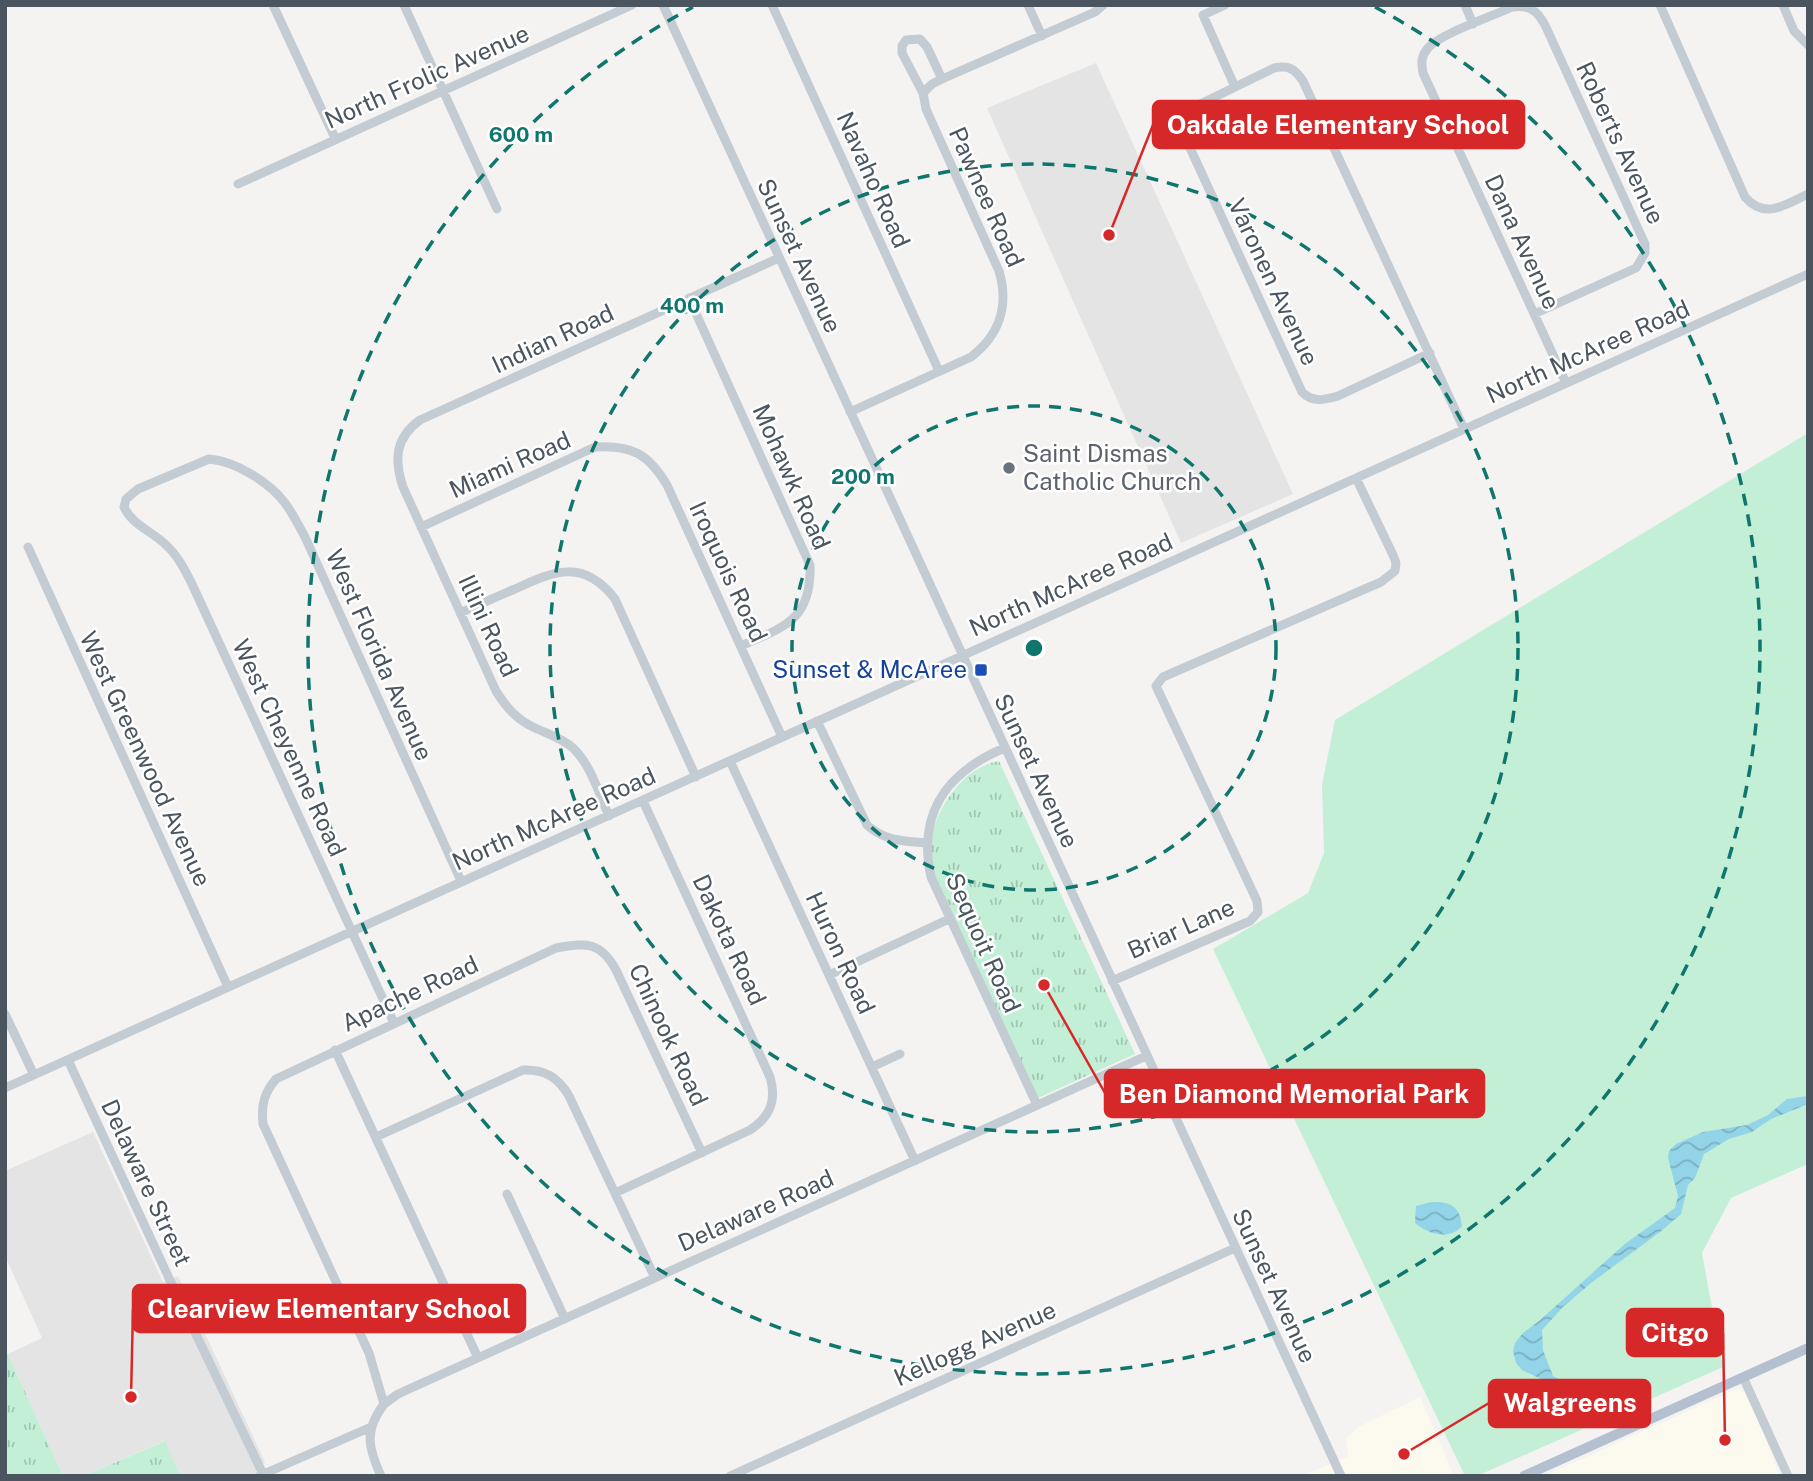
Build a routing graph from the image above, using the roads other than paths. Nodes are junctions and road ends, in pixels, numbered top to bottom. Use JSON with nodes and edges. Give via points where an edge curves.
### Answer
{"nodes":[{"id":1,"x":274,"y":5,"type":"edge"},
{"id":2,"x":404,"y":5,"type":"edge"},
{"id":3,"x":632,"y":5,"type":"edge"},
{"id":4,"x":663,"y":5,"type":"edge"},
{"id":5,"x":772,"y":5,"type":"edge"},
{"id":6,"x":1028,"y":5,"type":"edge"},
{"id":7,"x":1103,"y":5,"type":"edge"},
{"id":8,"x":1225,"y":5,"type":"edge"},
{"id":9,"x":1465,"y":5,"type":"edge"},
{"id":10,"x":1660,"y":5,"type":"edge"},
{"id":11,"x":1783,"y":5,"type":"edge"},
{"id":12,"x":1473,"y":24,"type":"junction"},
{"id":13,"x":1042,"y":36,"type":"junction"},
{"id":14,"x":1808,"y":45,"type":"edge"},
{"id":15,"x":942,"y":79,"type":"junction"},
{"id":16,"x":1235,"y":87,"type":"junction"},
{"id":17,"x":443,"y":91,"type":"junction"},
{"id":18,"x":923,"y":93,"type":"junction"},
{"id":19,"x":335,"y":138,"type":"junction"},
{"id":20,"x":238,"y":184,"type":"dead end"},
{"id":21,"x":1808,"y":194,"type":"edge"},
{"id":22,"x":497,"y":209,"type":"dead end"},
{"id":23,"x":779,"y":258,"type":"junction"},
{"id":24,"x":1808,"y":274,"type":"edge"},
{"id":25,"x":689,"y":298,"type":"junction"},
{"id":26,"x":1534,"y":314,"type":"junction"},
{"id":27,"x":1430,"y":354,"type":"junction"},
{"id":28,"x":939,"y":371,"type":"junction"},
{"id":29,"x":1566,"y":383,"type":"junction"},
{"id":30,"x":850,"y":412,"type":"junction"},
{"id":31,"x":421,"y":421,"type":"joint"},
{"id":32,"x":1464,"y":429,"type":"junction"},
{"id":33,"x":616,"y":446,"type":"joint"},
{"id":34,"x":235,"y":466,"type":"joint"},
{"id":35,"x":1356,"y":478,"type":"junction"},
{"id":36,"x":421,"y":527,"type":"junction"},
{"id":37,"x":28,"y":547,"type":"dead end"},
{"id":38,"x":460,"y":613,"type":"junction"},
{"id":39,"x":741,"y":646,"type":"junction"},
{"id":40,"x":962,"y":655,"type":"junction"},
{"id":41,"x":817,"y":721,"type":"junction"},
{"id":42,"x":782,"y":737,"type":"junction"},
{"id":43,"x":1004,"y":748,"type":"junction"},
{"id":44,"x":730,"y":761,"type":"junction"},
{"id":45,"x":695,"y":776,"type":"junction"},
{"id":46,"x":643,"y":801,"type":"junction"},
{"id":47,"x":609,"y":816,"type":"junction"},
{"id":48,"x":927,"y":842,"type":"junction"},
{"id":49,"x":461,"y":881,"type":"junction"},
{"id":50,"x":949,"y":919,"type":"junction"},
{"id":51,"x":351,"y":931,"type":"junction"},
{"id":52,"x":587,"y":944,"type":"joint"},
{"id":53,"x":829,"y":975,"type":"junction"},
{"id":54,"x":1112,"y":981,"type":"junction"},
{"id":55,"x":228,"y":987,"type":"junction"},
{"id":56,"x":5,"y":1014,"type":"edge"},
{"id":57,"x":394,"y":1023,"type":"junction"},
{"id":58,"x":335,"y":1050,"type":"junction"},
{"id":59,"x":900,"y":1054,"type":"dead end"},
{"id":60,"x":1146,"y":1056,"type":"junction"},
{"id":61,"x":68,"y":1060,"type":"junction"},
{"id":62,"x":873,"y":1067,"type":"junction"},
{"id":63,"x":34,"y":1075,"type":"junction"},
{"id":64,"x":5,"y":1088,"type":"edge"},
{"id":65,"x":1037,"y":1105,"type":"junction"},
{"id":66,"x":376,"y":1137,"type":"junction"},
{"id":67,"x":702,"y":1153,"type":"junction"},
{"id":68,"x":915,"y":1161,"type":"junction"},
{"id":69,"x":615,"y":1193,"type":"junction"},
{"id":70,"x":507,"y":1194,"type":"dead end"},
{"id":71,"x":1235,"y":1248,"type":"junction"},
{"id":72,"x":655,"y":1278,"type":"junction"},
{"id":73,"x":565,"y":1319,"type":"junction"},
{"id":74,"x":1808,"y":1348,"type":"edge"},
{"id":75,"x":478,"y":1358,"type":"junction"},
{"id":76,"x":1743,"y":1377,"type":"junction"},
{"id":77,"x":384,"y":1404,"type":"junction"},
{"id":78,"x":371,"y":1427,"type":"junction"},
{"id":79,"x":261,"y":1475,"type":"edge"},
{"id":80,"x":382,"y":1476,"type":"edge"},
{"id":81,"x":730,"y":1476,"type":"edge"},
{"id":82,"x":1340,"y":1476,"type":"edge"},
{"id":83,"x":1524,"y":1476,"type":"edge"},
{"id":84,"x":1788,"y":1476,"type":"edge"}],
"edges":[{"from":1,"to":19,"type":"street"},
{"from":2,"to":17,"type":"street"},
{"from":3,"to":17,"type":"street","name":"North Frolic Avenue"},
{"from":4,"to":23,"type":"street","name":"Sunset Avenue"},
{"from":5,"to":28,"type":"street","name":"Navaho Road"},
{"from":6,"to":13,"type":"street"},
{"from":7,"to":13,"type":"street"},
{"from":8,"to":16,"type":"street","via":[[1202,15]]},
{"from":9,"to":12,"type":"street"},
{"from":10,"to":21,"type":"street","via":[[1745,197],[1759,209],[1770,210]]},
{"from":11,"to":14,"type":"street","via":[[1794,31]]},
{"from":12,"to":26,"type":"street","name":"Dana Avenue","via":[[1427,48],[1423,73]]},
{"from":12,"to":26,"type":"street","name":"Roberts Avenue","via":[[1512,7],[1523,6],[1539,15],[1642,236],[1645,253],[1636,268]]},
{"from":13,"to":15,"type":"street"},
{"from":15,"to":18,"type":"street"},
{"from":15,"to":18,"type":"street","name":"Pawnee Road","via":[[920,39],[906,40],[902,53]]},
{"from":16,"to":27,"type":"street","name":"Varonen Avenue","via":[[1274,68],[1284,66],[1298,73]]},
{"from":16,"to":27,"type":"street","name":"Varonen Avenue","via":[[1186,111],[1180,126],[1302,392],[1325,400]]},
{"from":17,"to":19,"type":"street","name":"North Frolic Avenue"},
{"from":17,"to":22,"type":"street"},
{"from":18,"to":28,"type":"street","name":"Pawnee Road","via":[[1004,288],[1001,318],[984,347]]},
{"from":19,"to":20,"type":"street","name":"North Frolic Avenue"},
{"from":23,"to":25,"type":"street","name":"Indian Road"},
{"from":23,"to":30,"type":"street","name":"Sunset Avenue"},
{"from":24,"to":29,"type":"street","name":"North McAree Road"},
{"from":25,"to":31,"type":"street","name":"Indian Road"},
{"from":25,"to":39,"type":"street","name":"Mohawk Road","via":[[810,565],[808,591],[797,615],[788,625]]},
{"from":26,"to":29,"type":"street","name":"Dana Avenue"},
{"from":27,"to":32,"type":"street"},
{"from":28,"to":30,"type":"street"},
{"from":29,"to":32,"type":"street","name":"North McAree Road"},
{"from":30,"to":40,"type":"street","name":"Sunset Avenue"},
{"from":31,"to":36,"type":"street","name":"Illini Road","via":[[405,435],[396,462]]},
{"from":32,"to":35,"type":"street","name":"North McAree Road"},
{"from":33,"to":36,"type":"street","name":"Miami Road","via":[[595,447]]},
{"from":33,"to":39,"type":"street","name":"Iroquois Road","via":[[629,448],[657,469]]},
{"from":34,"to":49,"type":"street","name":"West Florida Avenue","via":[[270,488],[297,522]]},
{"from":34,"to":51,"type":"street","name":"West Cheyenne Road","via":[[221,460],[198,462],[138,489],[124,507],[128,516],[167,545],[192,583]]},
{"from":35,"to":40,"type":"street","name":"North McAree Road"},
{"from":35,"to":54,"type":"street","name":"Briar Lane","via":[[1396,563],[1395,571],[1360,591],[1163,677],[1156,686],[1259,908],[1256,916]]},
{"from":36,"to":38,"type":"street","name":"Illini Road"},
{"from":37,"to":55,"type":"street","name":"West Greenwood Avenue"},
{"from":38,"to":45,"type":"street","via":[[556,572],[590,575],[615,599]]},
{"from":38,"to":47,"type":"street","name":"Illini Road","via":[[504,704],[517,718],[575,750]]},
{"from":39,"to":42,"type":"street","name":"Iroquois Road"},
{"from":40,"to":41,"type":"street","name":"North McAree Road"},
{"from":40,"to":43,"type":"street","name":"Sunset Avenue"},
{"from":41,"to":42,"type":"street","name":"North McAree Road"},
{"from":41,"to":48,"type":"street","via":[[867,825],[887,838]]},
{"from":42,"to":44,"type":"street","name":"North McAree Road"},
{"from":43,"to":48,"type":"street","via":[[952,779],[935,812]]},
{"from":43,"to":54,"type":"street","name":"Sunset Avenue"},
{"from":44,"to":45,"type":"street","name":"North McAree Road"},
{"from":44,"to":53,"type":"street","name":"Huron Road"},
{"from":45,"to":46,"type":"street","name":"North McAree Road"},
{"from":46,"to":47,"type":"street","name":"North McAree Road"},
{"from":46,"to":67,"type":"street","name":"Dakota Road","via":[[771,1077],[774,1097],[759,1125]]},
{"from":47,"to":49,"type":"street","name":"North McAree Road"},
{"from":48,"to":50,"type":"street","name":"Sequoit Road","via":[[931,877]]},
{"from":49,"to":51,"type":"street","name":"North McAree Road"},
{"from":50,"to":53,"type":"street"},
{"from":50,"to":65,"type":"street","name":"Sequoit Road"},
{"from":51,"to":55,"type":"street","name":"North McAree Road"},
{"from":51,"to":57,"type":"street","name":"West Cheyenne Road"},
{"from":52,"to":57,"type":"street","name":"Apache Road","via":[[556,948]]},
{"from":52,"to":67,"type":"street","name":"Chinook Road","via":[[610,959]]},
{"from":53,"to":62,"type":"street","name":"Huron Road"},
{"from":54,"to":60,"type":"street","name":"Sunset Avenue"},
{"from":55,"to":61,"type":"street","name":"North McAree Road"},
{"from":56,"to":63,"type":"street"},
{"from":57,"to":58,"type":"street","name":"Apache Road"},
{"from":58,"to":66,"type":"street"},
{"from":58,"to":77,"type":"street","name":"Apache Road","via":[[276,1079],[263,1101],[263,1124],[369,1353]]},
{"from":59,"to":62,"type":"street"},
{"from":60,"to":65,"type":"street","name":"Delaware Road"},
{"from":60,"to":71,"type":"street","name":"Sunset Avenue"},
{"from":61,"to":63,"type":"street","name":"North McAree Road"},
{"from":61,"to":79,"type":"street","name":"Delaware Street"},
{"from":62,"to":68,"type":"street","name":"Huron Road"},
{"from":63,"to":64,"type":"street","name":"North McAree Road"},
{"from":65,"to":68,"type":"street","name":"Delaware Road"},
{"from":66,"to":69,"type":"street","via":[[523,1070],[537,1069],[561,1083]]},
{"from":66,"to":75,"type":"street"},
{"from":67,"to":69,"type":"street"},
{"from":68,"to":72,"type":"street","name":"Delaware Road"},
{"from":69,"to":72,"type":"street"},
{"from":70,"to":73,"type":"street"},
{"from":71,"to":81,"type":"street","name":"Kellogg Avenue"},
{"from":71,"to":82,"type":"street","name":"Sunset Avenue"},
{"from":72,"to":73,"type":"street","name":"Delaware Road"},
{"from":73,"to":75,"type":"street","name":"Delaware Road"},
{"from":74,"to":76,"type":"main road"},
{"from":75,"to":77,"type":"street","name":"Delaware Road"},
{"from":76,"to":83,"type":"main road"},
{"from":76,"to":84,"type":"street"},
{"from":77,"to":78,"type":"street"},
{"from":78,"to":79,"type":"street"},
{"from":78,"to":80,"type":"street","via":[[372,1455]]}]}
